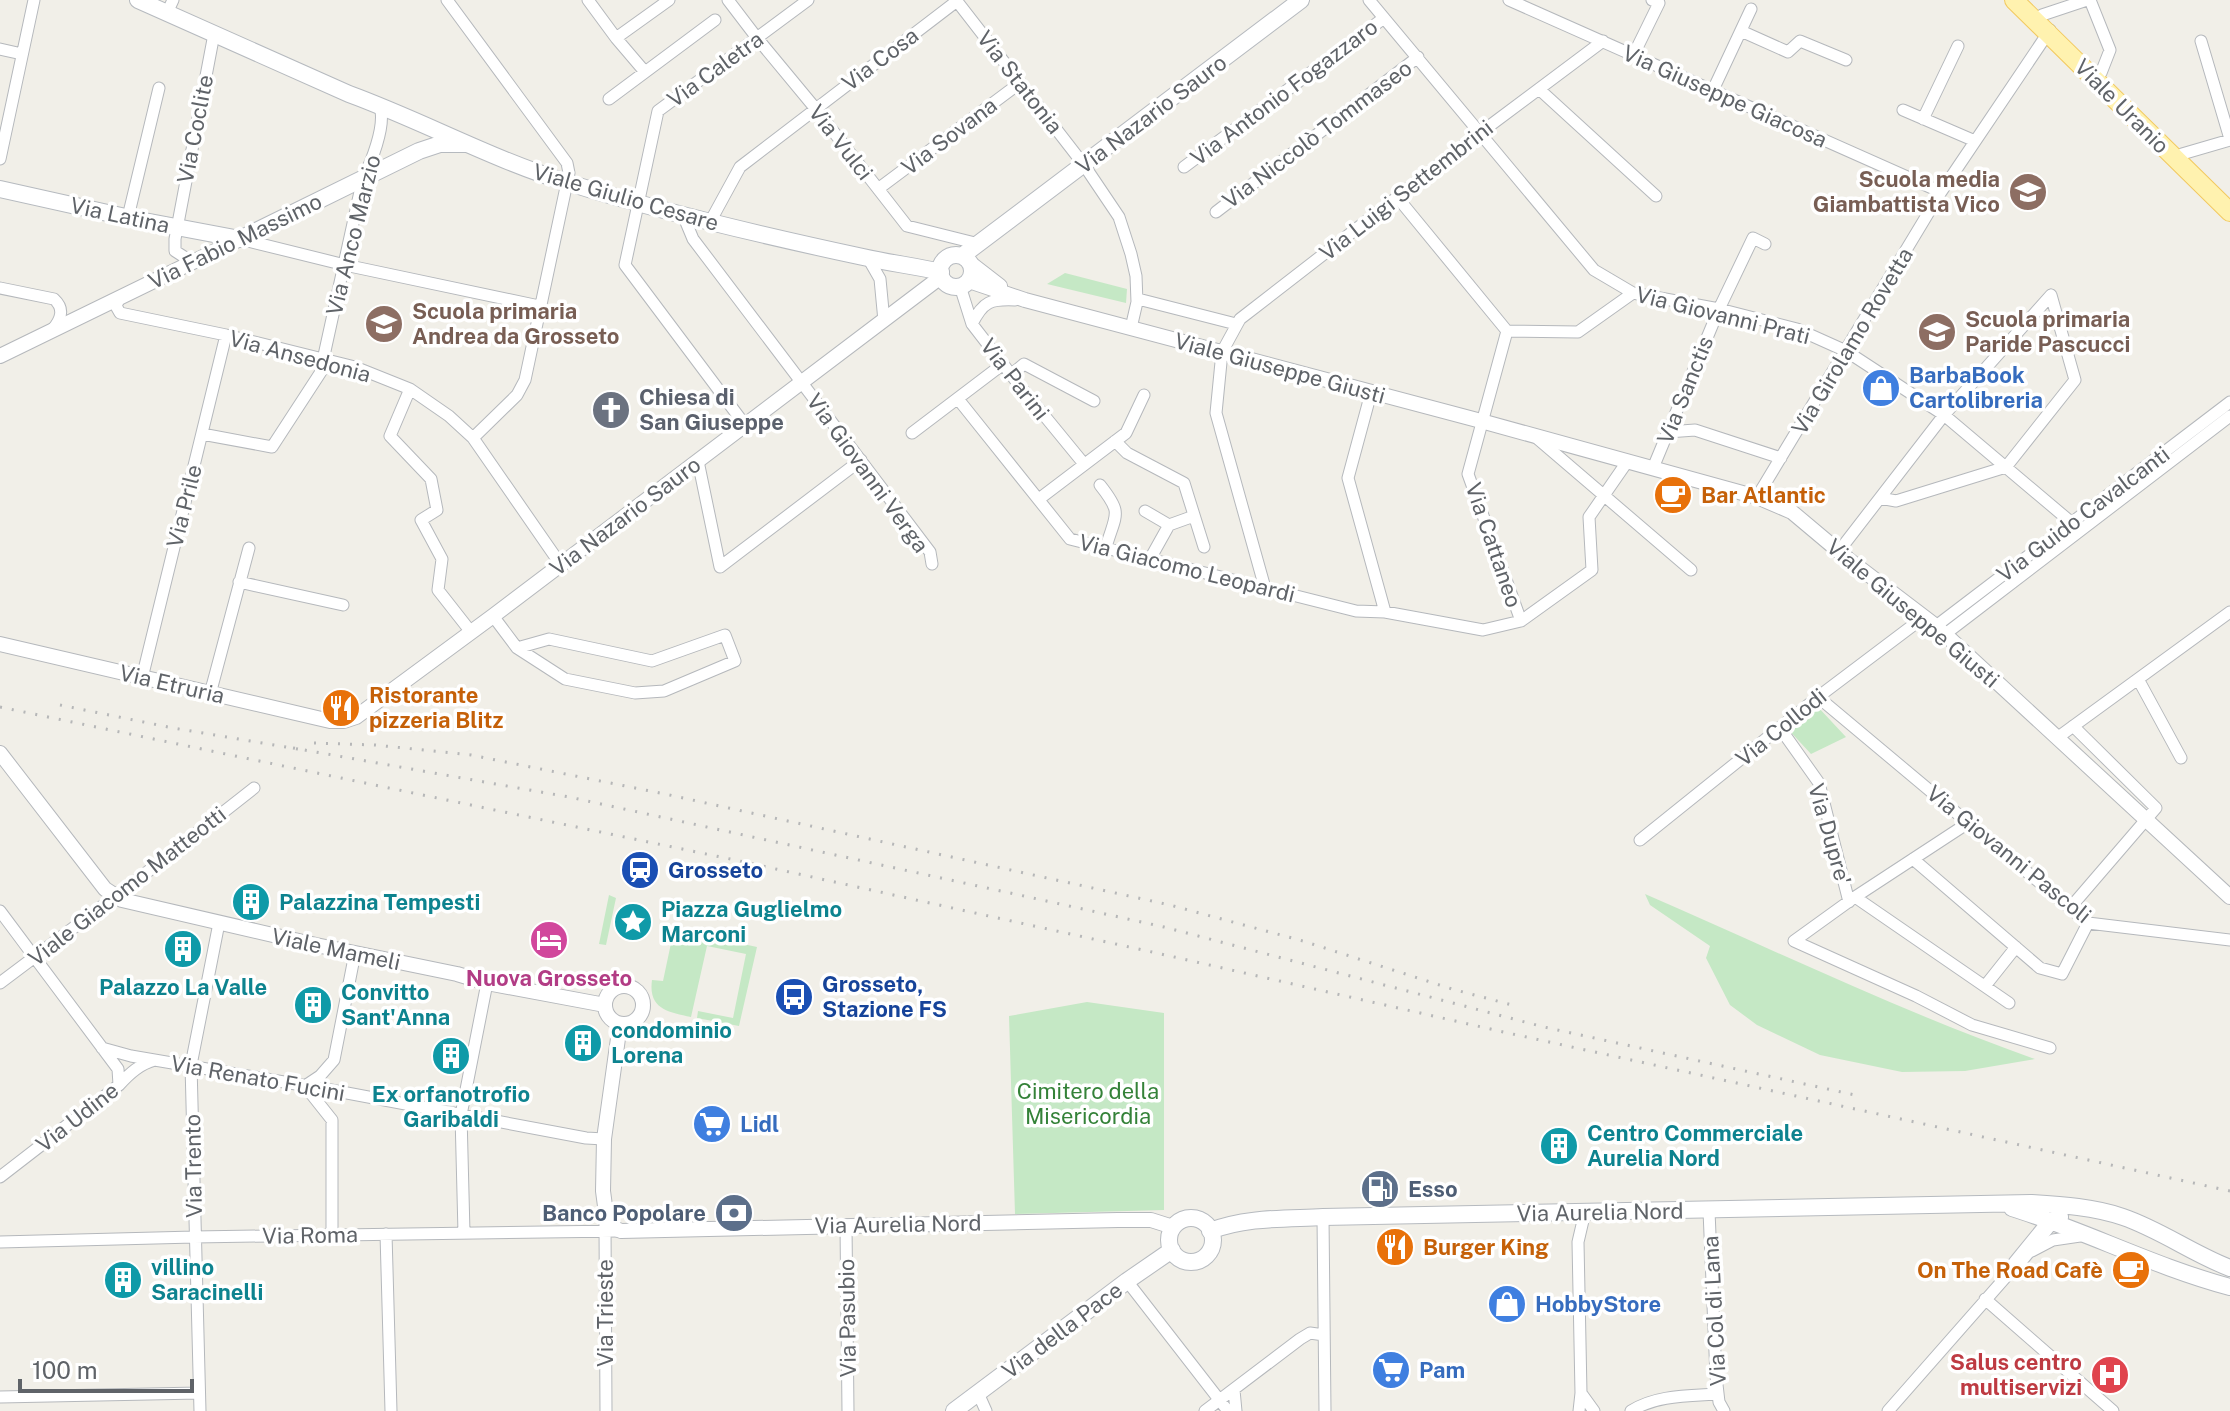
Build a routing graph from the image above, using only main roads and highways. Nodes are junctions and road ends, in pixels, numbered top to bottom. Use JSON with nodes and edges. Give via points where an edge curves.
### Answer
{"nodes":[{"id":1,"x":138,"y":0,"type":"edge"},
{"id":2,"x":1301,"y":0,"type":"edge"},
{"id":3,"x":2014,"y":0,"type":"edge"},
{"id":4,"x":2027,"y":0,"type":"edge"},
{"id":5,"x":170,"y":6,"type":"edge"},
{"id":6,"x":2048,"y":25,"type":"junction"},
{"id":7,"x":349,"y":94,"type":"junction"},
{"id":8,"x":473,"y":145,"type":"junction"},
{"id":9,"x":419,"y":151,"type":"junction"},
{"id":10,"x":0,"y":189,"type":"edge"},
{"id":11,"x":2230,"y":201,"type":"edge"},
{"id":12,"x":2230,"y":212,"type":"edge"},
{"id":13,"x":240,"y":239,"type":"joint"},
{"id":14,"x":961,"y":258,"type":"junction"},
{"id":15,"x":914,"y":265,"type":"junction"},
{"id":16,"x":941,"y":274,"type":"junction"},
{"id":17,"x":1991,"y":1202,"type":"junction"},
{"id":18,"x":2089,"y":1209,"type":"junction"},
{"id":19,"x":2018,"y":1210,"type":"junction"},
{"id":20,"x":2058,"y":1218,"type":"junction"},
{"id":21,"x":1210,"y":1231,"type":"junction"},
{"id":22,"x":2026,"y":1249,"type":"junction"},
{"id":23,"x":1172,"y":1250,"type":"junction"},
{"id":24,"x":2210,"y":1260,"type":"junction"},
{"id":25,"x":2016,"y":1264,"type":"road end"},
{"id":26,"x":2230,"y":1268,"type":"edge"},
{"id":27,"x":2230,"y":1287,"type":"edge"},
{"id":28,"x":954,"y":1411,"type":"edge"}],
"edges":[{"from":1,"to":5,"type":"main road","name":"Viale Giulio Cesare"},
{"from":2,"to":14,"type":"main road","name":"Via Nazario Sauro"},
{"from":3,"to":6,"type":"main road","name":"Viale Uranio"},
{"from":4,"to":6,"type":"main road","name":"Viale Uranio"},
{"from":5,"to":7,"type":"main road","name":"Viale Giulio Cesare","via":[[214,34]]},
{"from":6,"to":11,"type":"main road","name":"Viale Uranio"},
{"from":6,"to":12,"type":"main road","name":"Viale Uranio"},
{"from":7,"to":8,"type":"main road","name":"Viale Giulio Cesare"},
{"from":7,"to":9,"type":"main road","name":"Viale Giulio Cesare","via":[[421,130],[424,142]]},
{"from":8,"to":9,"type":"main road","name":"Via Fabio Massimo","via":[[448,143]]},
{"from":8,"to":15,"type":"main road","name":"Viale Giulio Cesare","via":[[568,183],[683,215]]},
{"from":9,"to":13,"type":"main road","name":"Via Fabio Massimo"},
{"from":10,"to":13,"type":"main road","name":"Via Latina"},
{"from":14,"to":15,"type":"main road","name":"Viale Giulio Cesare"},
{"from":14,"to":16,"type":"main road","via":[[942,264]]},
{"from":14,"to":16,"type":"main road","name":"Viale Giuseppe Giusti","via":[[972,271],[965,283],[949,285]]},
{"from":15,"to":16,"type":"main road","name":"Viale Giulio Cesare"},
{"from":17,"to":18,"type":"main road","name":"Via Aurelia Nord"},
{"from":17,"to":19,"type":"main road","name":"Via Aurelia Nord"},
{"from":17,"to":21,"type":"main road","name":"Via Aurelia Nord","via":[[1323,1217],[1250,1221]]},
{"from":18,"to":20,"type":"main road"},
{"from":18,"to":24,"type":"main road","name":"Via Aurelia Nord","via":[[2136,1222]]},
{"from":19,"to":20,"type":"main road","name":"Via Aurelia Nord"},
{"from":19,"to":22,"type":"main road","via":[[2027,1226]]},
{"from":20,"to":22,"type":"main road"},
{"from":20,"to":24,"type":"main road","via":[[2114,1224]]},
{"from":20,"to":27,"type":"main road","name":"Via Aurelia Nord","via":[[2178,1272]]},
{"from":21,"to":23,"type":"main road","via":[[1212,1244],[1200,1260],[1181,1260]]},
{"from":21,"to":23,"type":"main road","name":"Via Aurelia Nord","via":[[1196,1219],[1183,1220],[1173,1227]]},
{"from":22,"to":25,"type":"main road"},
{"from":23,"to":28,"type":"main road","name":"Via della Pace"},
{"from":24,"to":26,"type":"main road","name":"Via Aurelia Nord"}]}
